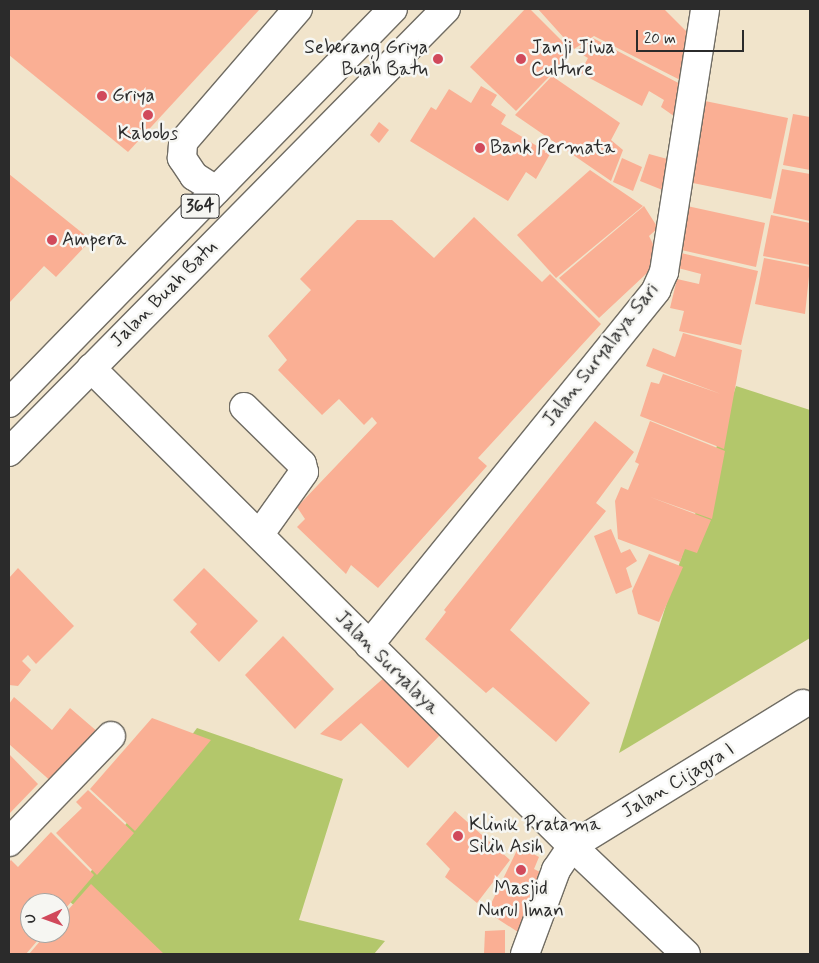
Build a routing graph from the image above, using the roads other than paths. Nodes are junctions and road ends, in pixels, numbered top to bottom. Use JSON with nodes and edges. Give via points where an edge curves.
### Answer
{"nodes":[{"id":1,"x":298,"y":9,"type":"edge"},
{"id":2,"x":393,"y":9,"type":"edge"},
{"id":3,"x":446,"y":9,"type":"edge"},
{"id":4,"x":705,"y":9,"type":"edge"},
{"id":5,"x":216,"y":190,"type":"junction"},
{"id":6,"x":91,"y":368,"type":"junction"},
{"id":7,"x":9,"y":403,"type":"edge"},
{"id":8,"x":244,"y":406,"type":"dead end"},
{"id":9,"x":9,"y":452,"type":"edge"},
{"id":10,"x":259,"y":535,"type":"junction"},
{"id":11,"x":369,"y":645,"type":"junction"},
{"id":12,"x":803,"y":710,"type":"edge"},
{"id":13,"x":110,"y":736,"type":"dead end"},
{"id":14,"x":9,"y":842,"type":"edge"},
{"id":15,"x":572,"y":846,"type":"junction"},
{"id":16,"x":525,"y":954,"type":"edge"},
{"id":17,"x":686,"y":954,"type":"edge"}],
"edges":[{"from":1,"to":5,"type":"street","via":[[183,142],[182,158],[194,176]]},
{"from":2,"to":5,"type":"street","name":"Jalan Buah Batu","number":"364"},
{"from":3,"to":6,"type":"street","name":"Jalan Buah Batu","number":"364"},
{"from":4,"to":11,"type":"street","name":"Jalan Suryalaya Sari","via":[[664,272],[656,290]]},
{"from":5,"to":7,"type":"street","name":"Jalan Buah Batu","number":"364"},
{"from":6,"to":9,"type":"street","name":"Jalan Buah Batu","number":"364"},
{"from":6,"to":10,"type":"street","name":"Jalan Suryalaya"},
{"from":8,"to":10,"type":"street","via":[[302,464],[304,472]]},
{"from":10,"to":11,"type":"street","name":"Jalan Suryalaya"},
{"from":11,"to":15,"type":"street","name":"Jalan Suryalaya"},
{"from":12,"to":15,"type":"street","name":"Jalan Cijagra I"},
{"from":13,"to":14,"type":"street"},
{"from":15,"to":16,"type":"street","via":[[556,870]]},
{"from":15,"to":17,"type":"street","name":"Jalan Suryalaya"}]}
